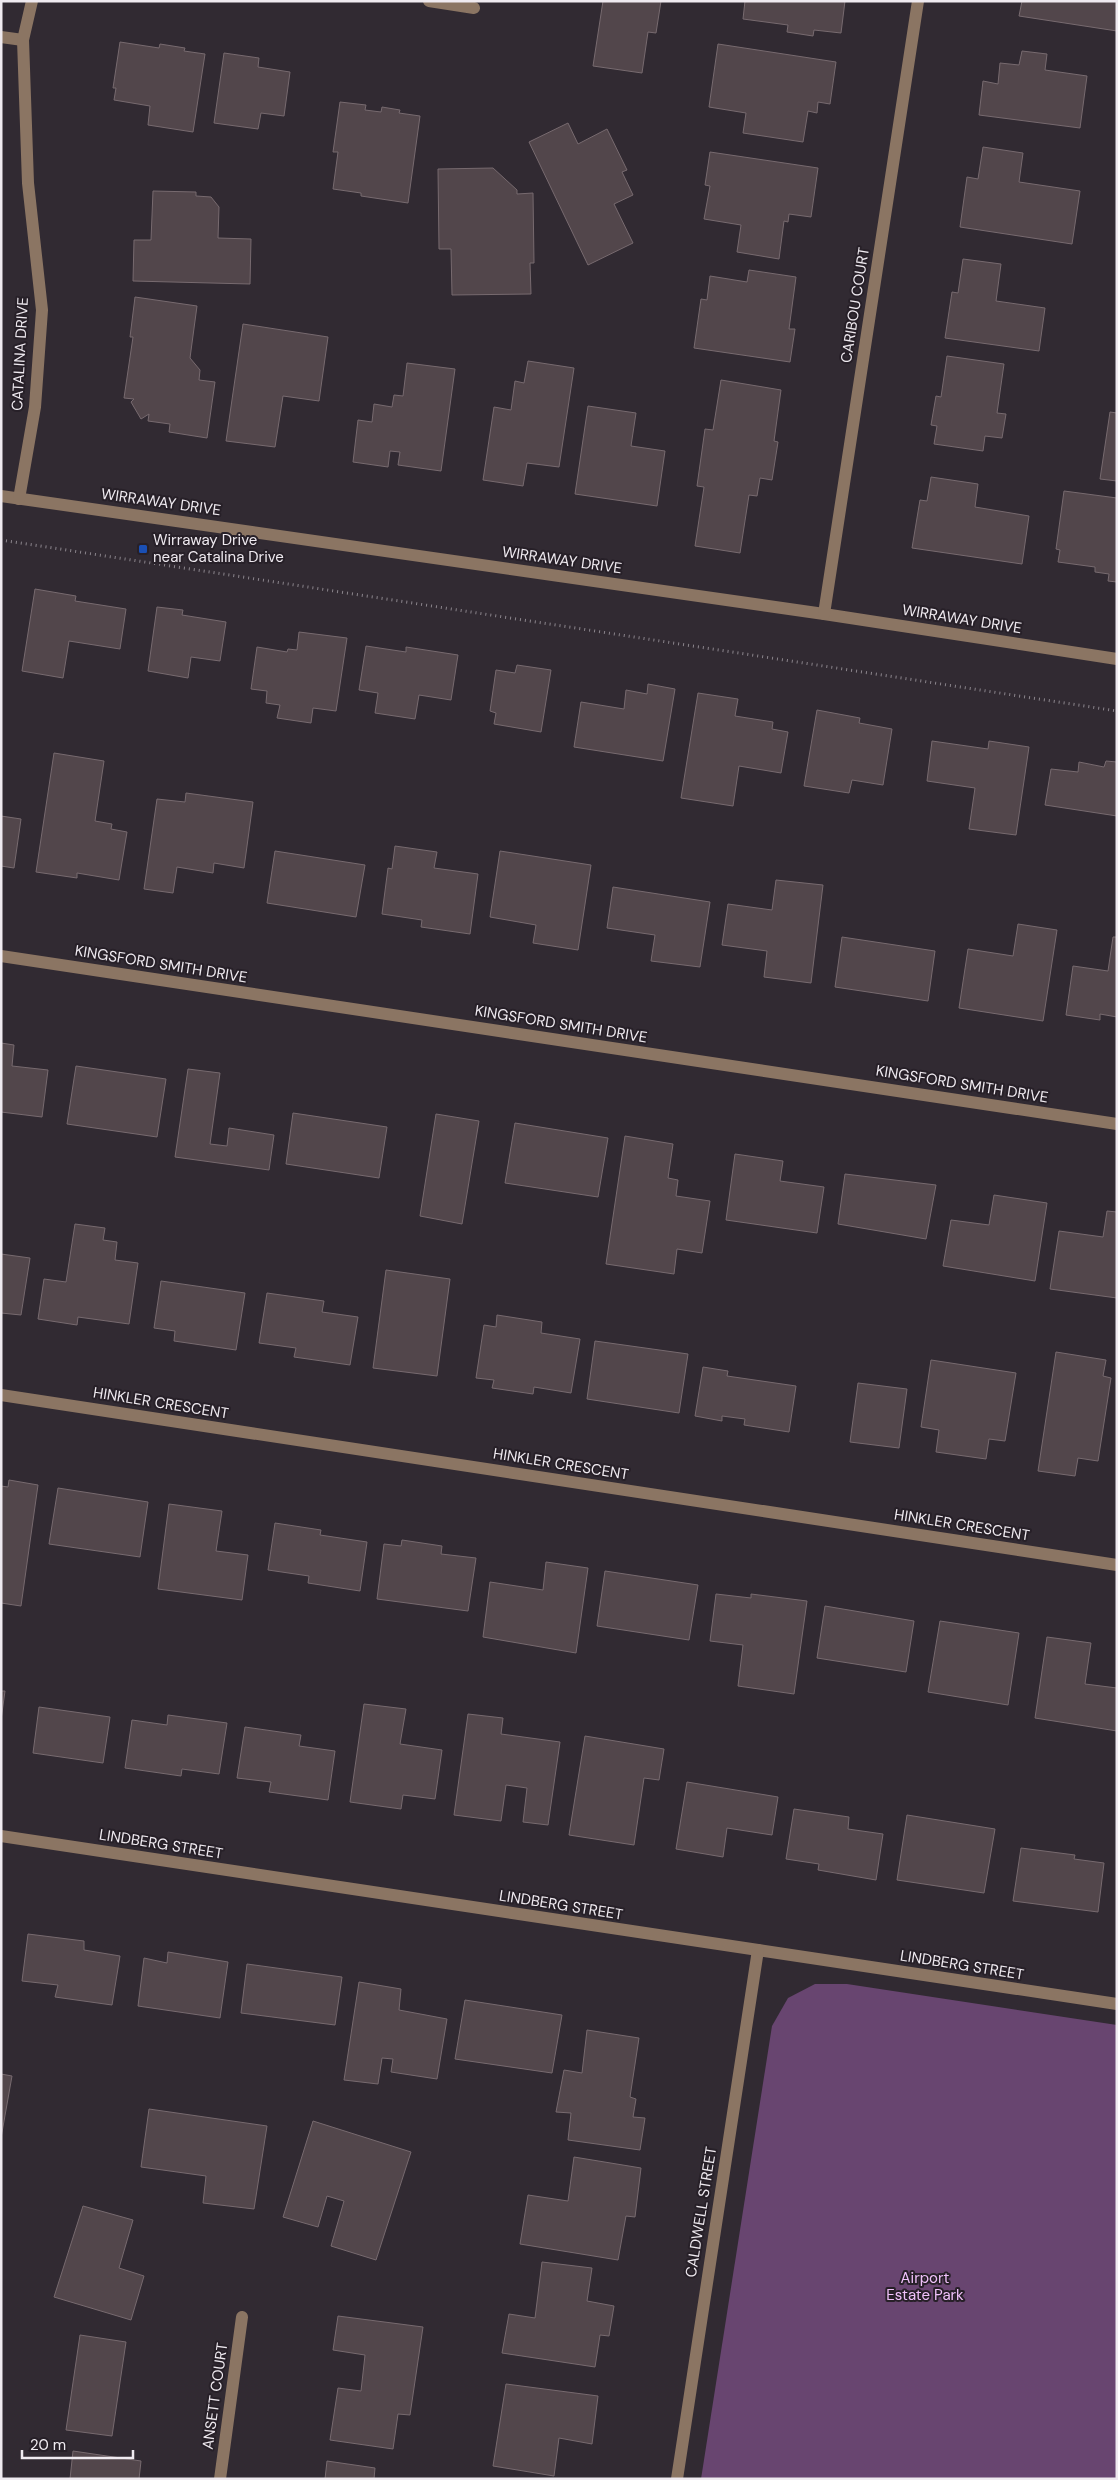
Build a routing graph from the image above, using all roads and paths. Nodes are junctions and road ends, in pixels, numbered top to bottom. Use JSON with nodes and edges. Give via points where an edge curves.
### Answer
{"nodes":[{"id":1,"x":32,"y":1,"type":"edge"},
{"id":2,"x":428,"y":1,"type":"edge"},
{"id":3,"x":918,"y":1,"type":"edge"},
{"id":4,"x":474,"y":8,"type":"dead end"},
{"id":5,"x":1,"y":37,"type":"edge"},
{"id":6,"x":23,"y":40,"type":"junction"},
{"id":7,"x":1,"y":496,"type":"edge"},
{"id":8,"x":19,"y":498,"type":"junction"},
{"id":9,"x":1,"y":540,"type":"edge"},
{"id":10,"x":824,"y":614,"type":"junction"},
{"id":11,"x":1117,"y":659,"type":"edge"},
{"id":12,"x":1117,"y":711,"type":"edge"},
{"id":13,"x":1,"y":956,"type":"edge"},
{"id":14,"x":1117,"y":1124,"type":"edge"},
{"id":15,"x":1,"y":1395,"type":"edge"},
{"id":16,"x":1117,"y":1565,"type":"edge"},
{"id":17,"x":1,"y":1836,"type":"edge"},
{"id":18,"x":758,"y":1950,"type":"junction"},
{"id":19,"x":1117,"y":2004,"type":"edge"},
{"id":20,"x":242,"y":2317,"type":"dead end"},
{"id":21,"x":220,"y":2479,"type":"edge"},
{"id":22,"x":677,"y":2479,"type":"edge"}],
"edges":[{"from":1,"to":6,"type":"street","name":"CATALINA DRIVE"},
{"from":2,"to":4,"type":"street"},
{"from":3,"to":10,"type":"street","name":"CARIBOU COURT"},
{"from":5,"to":6,"type":"street"},
{"from":6,"to":8,"type":"street","name":"CATALINA DRIVE","via":[[28,183],[42,310],[35,408]]},
{"from":7,"to":8,"type":"street","name":"WIRRAWAY DRIVE"},
{"from":8,"to":10,"type":"street","name":"WIRRAWAY DRIVE"},
{"from":9,"to":12,"type":"path"},
{"from":10,"to":11,"type":"street","name":"WIRRAWAY DRIVE"},
{"from":13,"to":14,"type":"street","name":"KINGSFORD SMITH DRIVE"},
{"from":15,"to":16,"type":"street","name":"HINKLER CRESCENT"},
{"from":17,"to":18,"type":"street","name":"LINDBERG STREET"},
{"from":18,"to":19,"type":"street","name":"LINDBERG STREET"},
{"from":18,"to":22,"type":"street","name":"CALDWELL STREET"},
{"from":20,"to":21,"type":"street","name":"ANSETT COURT"}]}
